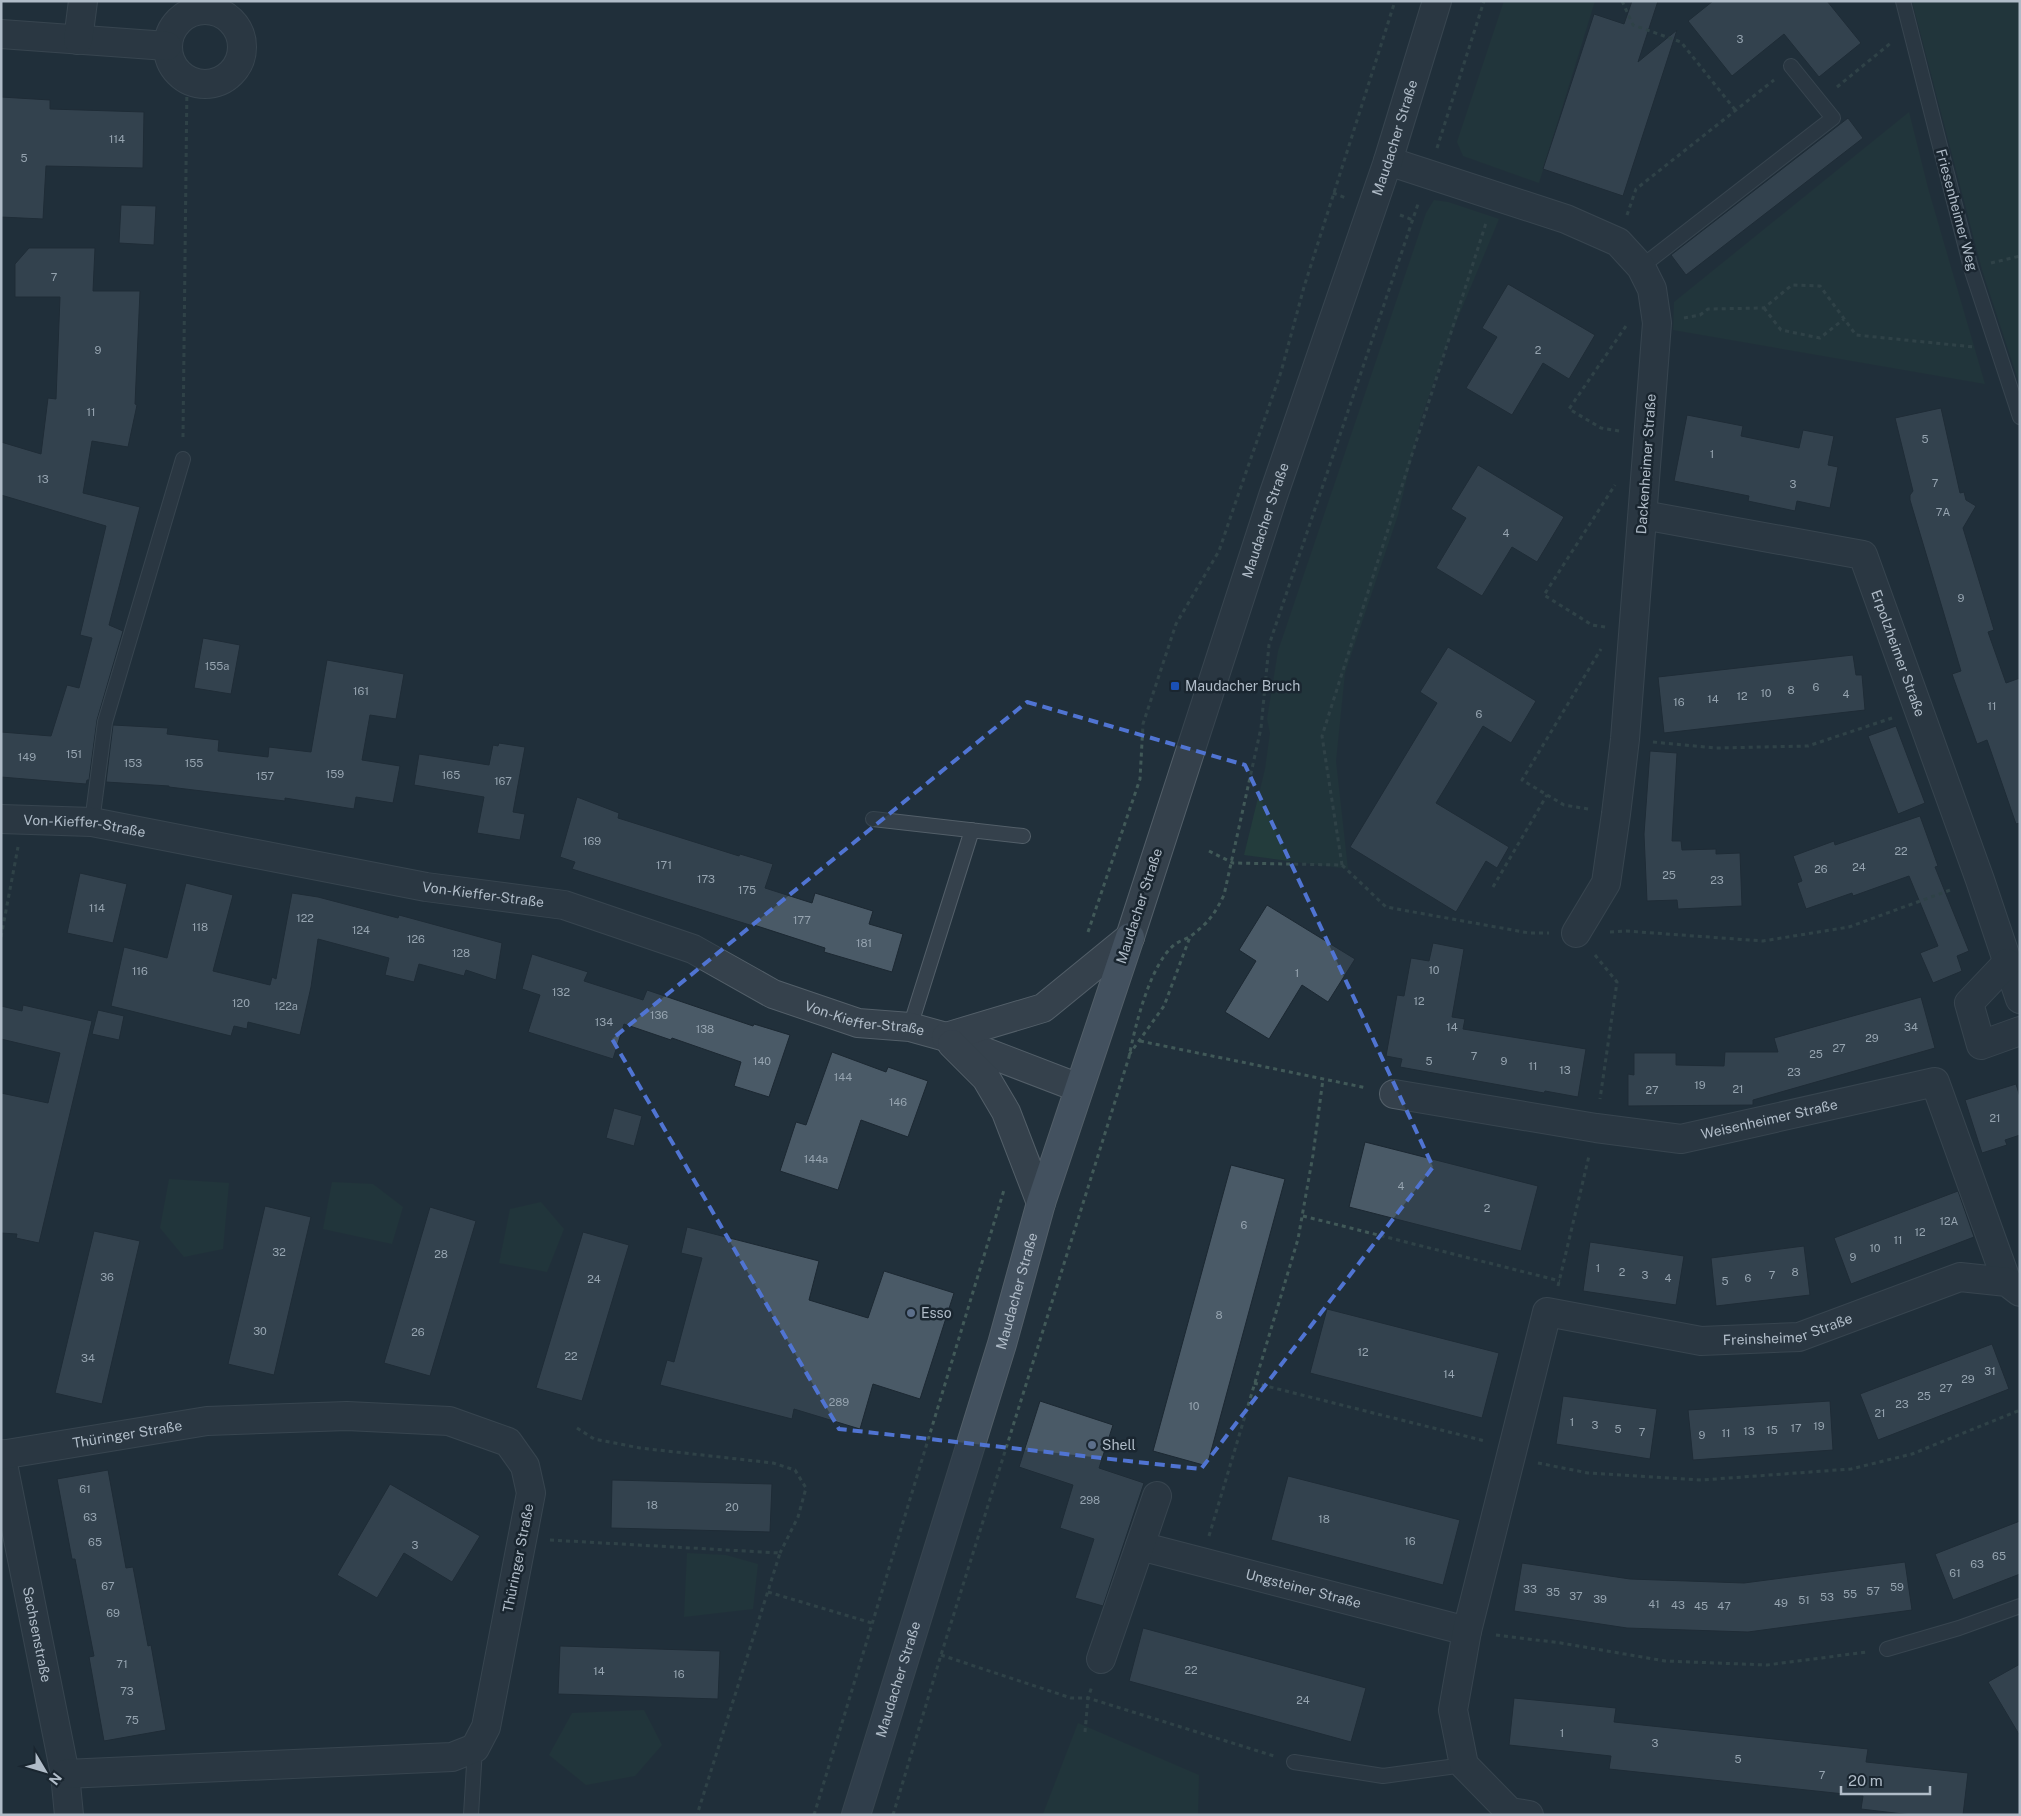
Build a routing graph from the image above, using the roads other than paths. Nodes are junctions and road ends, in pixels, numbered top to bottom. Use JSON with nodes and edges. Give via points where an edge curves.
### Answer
{"nodes":[{"id":1,"x":83,"y":1,"type":"edge"},
{"id":2,"x":1437,"y":1,"type":"edge"},
{"id":3,"x":1903,"y":1,"type":"edge"},
{"id":4,"x":1,"y":34,"type":"edge"},
{"id":5,"x":78,"y":40,"type":"junction"},
{"id":6,"x":167,"y":46,"type":"junction"},
{"id":7,"x":1791,"y":66,"type":"road end"},
{"id":8,"x":1388,"y":161,"type":"junction"},
{"id":9,"x":1641,"y":267,"type":"junction"},
{"id":10,"x":2020,"y":417,"type":"edge"},
{"id":11,"x":183,"y":458,"type":"road end"},
{"id":12,"x":1643,"y":515,"type":"junction"},
{"id":13,"x":13,"y":819,"type":"edge"},
{"id":14,"x":873,"y":819,"type":"dead end"},
{"id":15,"x":92,"y":822,"type":"junction"},
{"id":16,"x":972,"y":830,"type":"junction"},
{"id":17,"x":1023,"y":836,"type":"dead end"},
{"id":18,"x":1576,"y":933,"type":"road end"},
{"id":19,"x":1130,"y":937,"type":"junction"},
{"id":20,"x":2007,"y":963,"type":"junction"},
{"id":21,"x":2020,"y":1000,"type":"edge"},
{"id":22,"x":910,"y":1027,"type":"junction"},
{"id":23,"x":2020,"y":1031,"type":"edge"},
{"id":24,"x":946,"y":1037,"type":"junction"},
{"id":25,"x":1079,"y":1088,"type":"junction"},
{"id":26,"x":1394,"y":1094,"type":"road end"},
{"id":27,"x":1041,"y":1203,"type":"junction"},
{"id":28,"x":2013,"y":1287,"type":"edge"},
{"id":29,"x":1,"y":1455,"type":"edge"},
{"id":30,"x":1157,"y":1496,"type":"dead end"},
{"id":31,"x":1140,"y":1546,"type":"junction"},
{"id":32,"x":2020,"y":1606,"type":"edge"},
{"id":33,"x":1467,"y":1631,"type":"junction"},
{"id":34,"x":1887,"y":1649,"type":"road end"},
{"id":35,"x":1101,"y":1659,"type":"road end"},
{"id":36,"x":475,"y":1748,"type":"junction"},
{"id":37,"x":1294,"y":1762,"type":"road end"},
{"id":38,"x":1464,"y":1765,"type":"junction"},
{"id":39,"x":65,"y":1774,"type":"junction"},
{"id":40,"x":69,"y":1815,"type":"edge"},
{"id":41,"x":471,"y":1815,"type":"edge"},
{"id":42,"x":856,"y":1815,"type":"edge"},
{"id":43,"x":1529,"y":1815,"type":"edge"}],
"edges":[{"from":1,"to":5,"type":"street"},
{"from":2,"to":8,"type":"street","name":"Maudacher Straße"},
{"from":3,"to":10,"type":"lane","name":"Friesenheimer Weg","via":[[1971,268]]},
{"from":4,"to":5,"type":"street"},
{"from":5,"to":6,"type":"street"},
{"from":6,"to":6,"type":"street","via":[[176,23],[198,10],[222,14],[239,32],[242,44],[236,68],[227,77],[206,85],[178,74],[172,66]]},
{"from":7,"to":9,"type":"lane","via":[[1833,118]]},
{"from":8,"to":9,"type":"street","name":"Dackenheimer Straße","via":[[1566,219],[1618,242]]},
{"from":8,"to":19,"type":"street","name":"Maudacher Straße","via":[[1273,496]]},
{"from":9,"to":12,"type":"street","name":"Dackenheimer Straße","via":[[1652,289],[1657,324]]},
{"from":11,"to":15,"type":"lane","via":[[105,722]]},
{"from":12,"to":18,"type":"street","name":"Dackenheimer Straße","via":[[1624,628],[1625,739],[1606,884]]},
{"from":12,"to":20,"type":"street","name":"Erpolzheimer Straße","via":[[1863,555]]},
{"from":13,"to":15,"type":"street","name":"Von-Kieffer-Straße"},
{"from":14,"to":16,"type":"lane"},
{"from":15,"to":22,"type":"street","name":"Von-Kieffer-Straße","via":[[426,887],[564,905],[693,949],[773,994],[858,1022]]},
{"from":16,"to":17,"type":"lane"},
{"from":16,"to":22,"type":"lane"},
{"from":19,"to":24,"type":"street","via":[[1043,1008]]},
{"from":19,"to":25,"type":"main road","name":"Maudacher Straße"},
{"from":20,"to":21,"type":"street","name":"Erpolzheimer Straße"},
{"from":20,"to":23,"type":"street","via":[[1969,1003],[1981,1045]]},
{"from":22,"to":24,"type":"street","name":"Von-Kieffer-Straße"},
{"from":24,"to":25,"type":"street","name":"Von-Kieffer-Straße"},
{"from":24,"to":27,"type":"street","via":[[986,1078],[1006,1112]]},
{"from":25,"to":27,"type":"main road","name":"Maudacher Straße"},
{"from":26,"to":28,"type":"street","name":"Weisenheimer Straße","via":[[1681,1139],[1934,1082]]},
{"from":27,"to":42,"type":"main road","name":"Maudacher Straße","via":[[1002,1344]]},
{"from":28,"to":33,"type":"street","name":"Freinsheimer Straße","via":[[1960,1277],[1799,1337],[1701,1341],[1547,1312]]},
{"from":29,"to":36,"type":"street","name":"Thüringer Straße","via":[[207,1421],[347,1416],[449,1421],[508,1442],[525,1466],[532,1493],[486,1727]]},
{"from":29,"to":39,"type":"street","name":"Sachsenstraße"},
{"from":30,"to":31,"type":"street"},
{"from":31,"to":33,"type":"street","name":"Ungsteiner Straße"},
{"from":31,"to":35,"type":"street"},
{"from":32,"to":34,"type":"lane"},
{"from":33,"to":38,"type":"street","via":[[1452,1710]]},
{"from":36,"to":39,"type":"street","via":[[452,1758]]},
{"from":36,"to":41,"type":"lane"},
{"from":37,"to":38,"type":"lane","via":[[1383,1776]]},
{"from":38,"to":43,"type":"street","via":[[1510,1812]]},
{"from":39,"to":40,"type":"street","name":"Sachsenstraße"}]}
